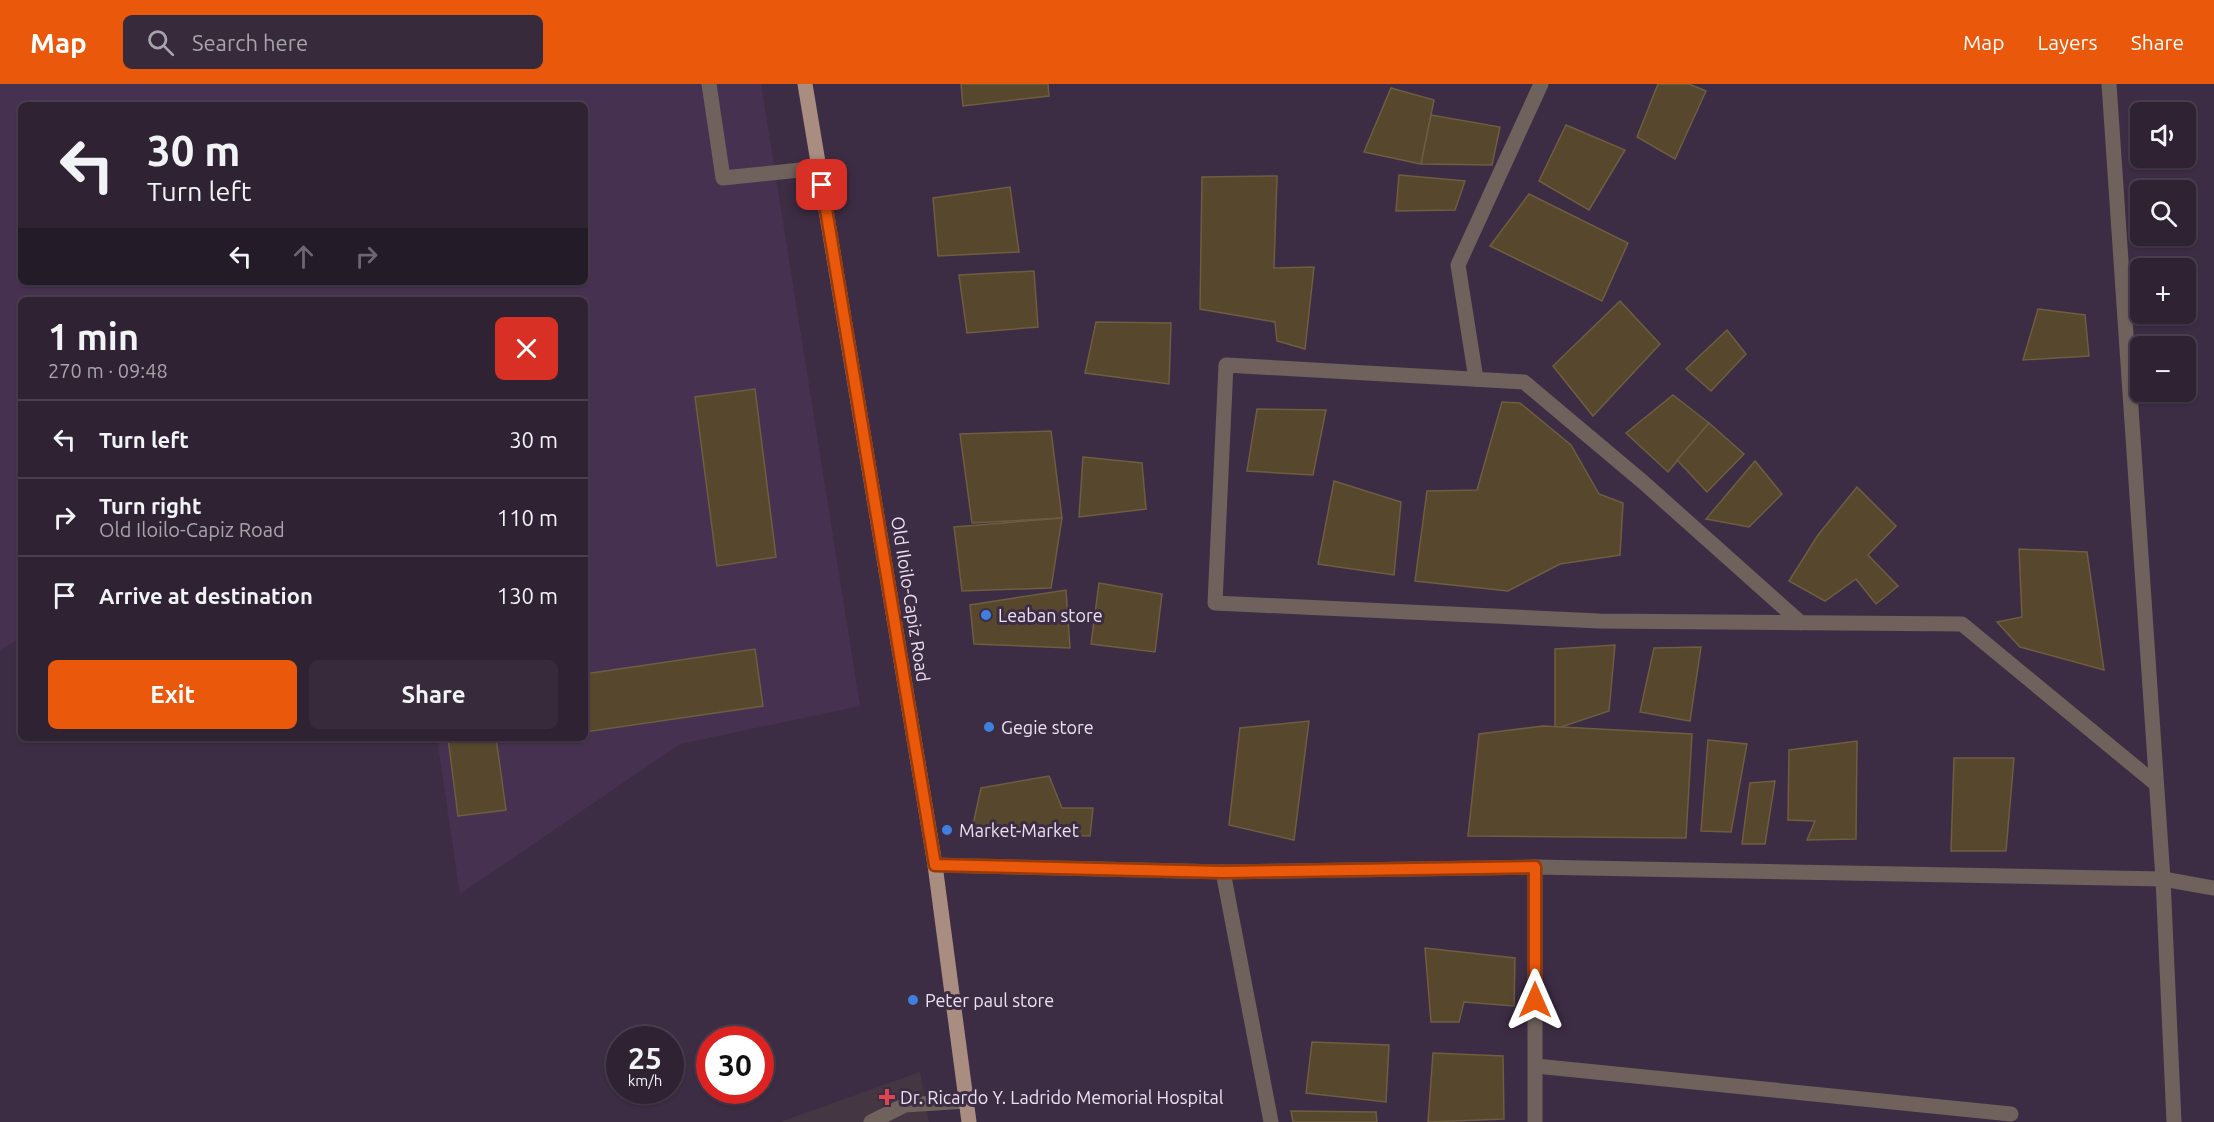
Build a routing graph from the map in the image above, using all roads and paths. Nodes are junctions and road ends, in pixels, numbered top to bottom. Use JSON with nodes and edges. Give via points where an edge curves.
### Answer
{"nodes":[{"id":1,"x":709,"y":84,"type":"edge"},
{"id":2,"x":805,"y":84,"type":"edge"},
{"id":3,"x":1541,"y":84,"type":"edge"},
{"id":4,"x":2109,"y":84,"type":"edge"},
{"id":5,"x":819,"y":168,"type":"junction"},
{"id":6,"x":1476,"y":379,"type":"junction"},
{"id":7,"x":1801,"y":623,"type":"junction"},
{"id":8,"x":2156,"y":784,"type":"junction"},
{"id":9,"x":935,"y":865,"type":"junction"},
{"id":10,"x":1535,"y":867,"type":"junction"},
{"id":11,"x":1223,"y":872,"type":"junction"},
{"id":12,"x":2163,"y":879,"type":"junction"},
{"id":13,"x":2214,"y":888,"type":"edge"},
{"id":14,"x":1536,"y":1066,"type":"junction"},
{"id":15,"x":967,"y":1101,"type":"junction"},
{"id":16,"x":2011,"y":1114,"type":"dead end"},
{"id":17,"x":871,"y":1122,"type":"edge"},
{"id":18,"x":969,"y":1122,"type":"edge"},
{"id":19,"x":1271,"y":1122,"type":"edge"},
{"id":20,"x":1535,"y":1122,"type":"edge"},
{"id":21,"x":2174,"y":1122,"type":"edge"}],
"edges":[{"from":1,"to":5,"type":"street","via":[[723,178]]},
{"from":2,"to":5,"type":"main road","name":"Old Iloilo-Capiz Road"},
{"from":3,"to":6,"type":"street","via":[[1458,264]]},
{"from":4,"to":8,"type":"street"},
{"from":5,"to":9,"type":"main road","name":"Old Iloilo-Capiz Road"},
{"from":6,"to":7,"type":"street","via":[[1524,382]]},
{"from":6,"to":7,"type":"street","via":[[1226,365],[1215,603],[1599,621]]},
{"from":7,"to":8,"type":"street","via":[[1962,624]]},
{"from":8,"to":12,"type":"street"},
{"from":9,"to":11,"type":"street"},
{"from":9,"to":15,"type":"main road","name":"Old Iloilo-Capiz Road"},
{"from":10,"to":11,"type":"street"},
{"from":10,"to":12,"type":"street"},
{"from":10,"to":14,"type":"street"},
{"from":11,"to":19,"type":"street"},
{"from":12,"to":13,"type":"street"},
{"from":12,"to":21,"type":"street"},
{"from":14,"to":16,"type":"street"},
{"from":14,"to":20,"type":"street"},
{"from":15,"to":17,"type":"street","via":[[906,1105]]},
{"from":15,"to":18,"type":"main road","name":"Old Iloilo-Capiz Road"}]}
